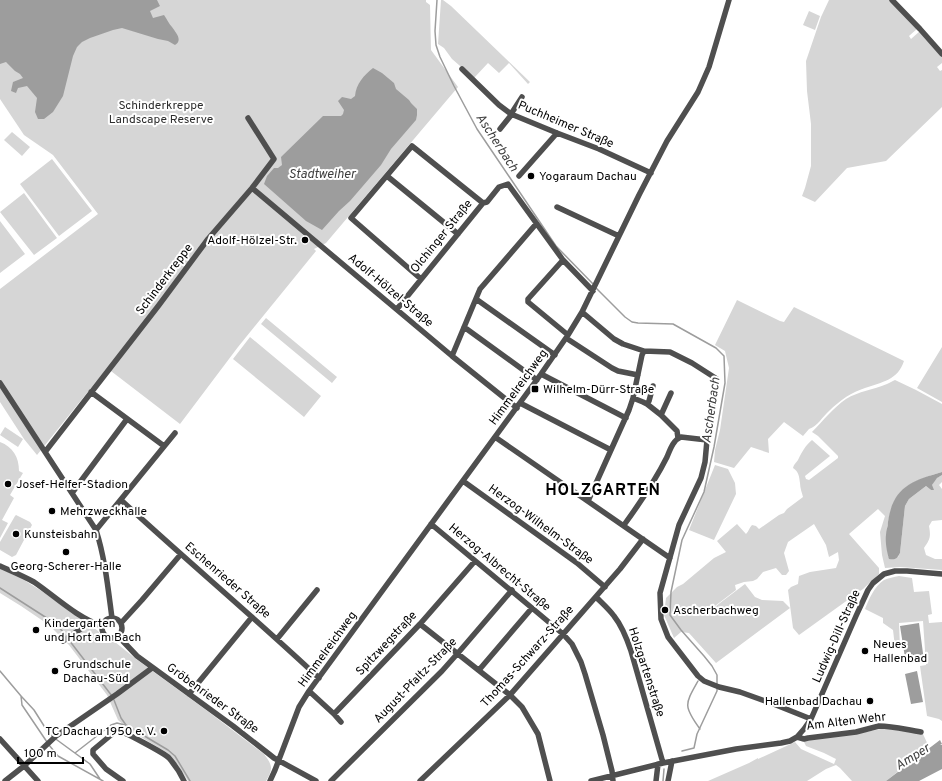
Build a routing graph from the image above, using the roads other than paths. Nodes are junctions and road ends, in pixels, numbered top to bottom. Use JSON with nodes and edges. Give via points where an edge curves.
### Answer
{"nodes":[{"id":1,"x":729,"y":0,"type":"edge"},
{"id":2,"x":892,"y":0,"type":"edge"},
{"id":3,"x":942,"y":54,"type":"edge"},
{"id":4,"x":462,"y":69,"type":"dead end"},
{"id":5,"x":522,"y":97,"type":"dead end"},
{"id":6,"x":512,"y":114,"type":"junction"},
{"id":7,"x":248,"y":118,"type":"dead end"},
{"id":8,"x":500,"y":129,"type":"dead end"},
{"id":9,"x":557,"y":133,"type":"junction"},
{"id":10,"x":651,"y":172,"type":"junction"},
{"id":11,"x":387,"y":176,"type":"junction"},
{"id":12,"x":519,"y":176,"type":"dead end"},
{"id":13,"x":252,"y":188,"type":"junction"},
{"id":14,"x":482,"y":203,"type":"junction"},
{"id":15,"x":557,"y":207,"type":"dead end"},
{"id":16,"x":536,"y":224,"type":"junction"},
{"id":17,"x":458,"y":234,"type":"junction"},
{"id":18,"x":619,"y":236,"type":"junction"},
{"id":19,"x":563,"y":260,"type":"junction"},
{"id":20,"x":421,"y":279,"type":"junction"},
{"id":21,"x":595,"y":288,"type":"junction"},
{"id":22,"x":476,"y":299,"type":"junction"},
{"id":23,"x":396,"y":309,"type":"junction"},
{"id":24,"x":582,"y":312,"type":"junction"},
{"id":25,"x":464,"y":327,"type":"junction"},
{"id":26,"x":567,"y":336,"type":"junction"},
{"id":27,"x":644,"y":351,"type":"junction"},
{"id":28,"x":555,"y":355,"type":"junction"},
{"id":29,"x":452,"y":356,"type":"junction"},
{"id":30,"x":542,"y":374,"type":"junction"},
{"id":31,"x":638,"y":375,"type":"junction"},
{"id":32,"x":537,"y":380,"type":"junction"},
{"id":33,"x":0,"y":383,"type":"edge"},
{"id":34,"x":653,"y":386,"type":"dead end"},
{"id":35,"x":91,"y":392,"type":"junction"},
{"id":36,"x":671,"y":393,"type":"dead end"},
{"id":37,"x":633,"y":398,"type":"junction"},
{"id":38,"x":647,"y":404,"type":"junction"},
{"id":39,"x":518,"y":406,"type":"junction"},
{"id":40,"x":660,"y":415,"type":"junction"},
{"id":41,"x":626,"y":418,"type":"junction"},
{"id":42,"x":127,"y":419,"type":"junction"},
{"id":43,"x":175,"y":433,"type":"dead end"},
{"id":44,"x":495,"y":437,"type":"junction"},
{"id":45,"x":678,"y":438,"type":"junction"},
{"id":46,"x":707,"y":440,"type":"junction"},
{"id":47,"x":164,"y":446,"type":"junction"},
{"id":48,"x":611,"y":450,"type":"junction"},
{"id":49,"x":45,"y":452,"type":"junction"},
{"id":50,"x":463,"y":481,"type":"junction"},
{"id":51,"x":72,"y":493,"type":"junction"},
{"id":52,"x":121,"y":500,"type":"junction"},
{"id":53,"x":588,"y":501,"type":"junction"},
{"id":54,"x":431,"y":524,"type":"junction"},
{"id":55,"x":624,"y":525,"type":"junction"},
{"id":56,"x":96,"y":530,"type":"junction"},
{"id":57,"x":643,"y":539,"type":"junction"},
{"id":58,"x":181,"y":554,"type":"junction"},
{"id":59,"x":670,"y":558,"type":"junction"},
{"id":60,"x":476,"y":560,"type":"junction"},
{"id":61,"x":0,"y":566,"type":"edge"},
{"id":62,"x":942,"y":574,"type":"edge"},
{"id":63,"x":604,"y":587,"type":"junction"},
{"id":64,"x":317,"y":590,"type":"dead end"},
{"id":65,"x":512,"y":590,"type":"junction"},
{"id":66,"x":596,"y":597,"type":"junction"},
{"id":67,"x":532,"y":608,"type":"junction"},
{"id":68,"x":252,"y":617,"type":"junction"},
{"id":69,"x":112,"y":618,"type":"junction"},
{"id":70,"x":91,"y":622,"type":"junction"},
{"id":71,"x":121,"y":623,"type":"junction"},
{"id":72,"x":420,"y":624,"type":"junction"},
{"id":73,"x":102,"y":626,"type":"junction"},
{"id":74,"x":563,"y":634,"type":"junction"},
{"id":75,"x":118,"y":636,"type":"junction"},
{"id":76,"x":277,"y":638,"type":"junction"},
{"id":77,"x":63,"y":642,"type":"dead end"},
{"id":78,"x":458,"y":653,"type":"junction"},
{"id":79,"x":152,"y":668,"type":"junction"},
{"id":80,"x":479,"y":670,"type":"junction"},
{"id":81,"x":319,"y":678,"type":"junction"},
{"id":82,"x":310,"y":691,"type":"junction"},
{"id":83,"x":189,"y":694,"type":"junction"},
{"id":84,"x":510,"y":695,"type":"junction"},
{"id":85,"x":334,"y":714,"type":"junction"},
{"id":86,"x":811,"y":719,"type":"junction"},
{"id":87,"x":342,"y":722,"type":"dead end"},
{"id":88,"x":921,"y":732,"type":"dead end"},
{"id":89,"x":797,"y":737,"type":"junction"},
{"id":90,"x":0,"y":739,"type":"edge"},
{"id":91,"x":269,"y":754,"type":"junction"},
{"id":92,"x":279,"y":760,"type":"junction"},
{"id":93,"x":672,"y":761,"type":"junction"},
{"id":94,"x":660,"y":763,"type":"junction"},
{"id":95,"x":24,"y":766,"type":"junction"},
{"id":96,"x":275,"y":770,"type":"junction"},
{"id":97,"x":613,"y":778,"type":"edge"},
{"id":98,"x":5,"y":781,"type":"edge"},
{"id":99,"x":38,"y":781,"type":"edge"},
{"id":100,"x":123,"y":781,"type":"edge"},
{"id":101,"x":184,"y":781,"type":"edge"},
{"id":102,"x":270,"y":781,"type":"edge"},
{"id":103,"x":316,"y":781,"type":"edge"},
{"id":104,"x":331,"y":781,"type":"edge"},
{"id":105,"x":420,"y":781,"type":"edge"},
{"id":106,"x":550,"y":781,"type":"edge"},
{"id":107,"x":591,"y":781,"type":"edge"},
{"id":108,"x":656,"y":781,"type":"edge"},
{"id":109,"x":668,"y":781,"type":"edge"}],
"edges":[{"from":1,"to":10,"type":"street","name":"Himmelreichweg","via":[[709,67],[700,87]]},
{"from":2,"to":3,"type":"street"},
{"from":4,"to":6,"type":"street","name":"Puchheimer Straße","via":[[499,105]]},
{"from":5,"to":6,"type":"street"},
{"from":6,"to":8,"type":"street"},
{"from":6,"to":9,"type":"street","name":"Puchheimer Straße"},
{"from":7,"to":13,"type":"street","name":"Schinderkreppe","via":[[274,159]]},
{"from":9,"to":10,"type":"street","name":"Puchheimer Straße"},
{"from":9,"to":12,"type":"street"},
{"from":10,"to":18,"type":"street","name":"Himmelreichweg"},
{"from":11,"to":14,"type":"street","via":[[412,146]]},
{"from":11,"to":17,"type":"street"},
{"from":11,"to":20,"type":"street","via":[[352,218]]},
{"from":13,"to":23,"type":"street","name":"Adolf-Hölzel-Straße"},
{"from":13,"to":35,"type":"street","name":"Schinderkreppe","via":[[208,239]]},
{"from":14,"to":16,"type":"street","name":"Olchinger Straße","via":[[487,202],[499,187],[508,184]]},
{"from":14,"to":17,"type":"street","name":"Olchinger Straße"},
{"from":15,"to":18,"type":"street"},
{"from":16,"to":19,"type":"street"},
{"from":16,"to":22,"type":"street","via":[[480,289]]},
{"from":17,"to":20,"type":"street","name":"Olchinger Straße"},
{"from":18,"to":21,"type":"street","name":"Himmelreichweg"},
{"from":19,"to":21,"type":"street"},
{"from":19,"to":26,"type":"street","via":[[528,302]]},
{"from":20,"to":23,"type":"street","name":"Olchinger Straße"},
{"from":21,"to":24,"type":"street","name":"Himmelreichweg"},
{"from":22,"to":25,"type":"street"},
{"from":22,"to":28,"type":"street"},
{"from":23,"to":29,"type":"street","name":"Adolf-Hölzel-Straße"},
{"from":24,"to":26,"type":"street","name":"Himmelreichweg"},
{"from":24,"to":27,"type":"street","via":[[614,339]]},
{"from":25,"to":29,"type":"street"},
{"from":25,"to":32,"type":"street"},
{"from":26,"to":28,"type":"street","name":"Himmelreichweg"},
{"from":26,"to":31,"type":"street","via":[[612,368]]},
{"from":27,"to":31,"type":"street"},
{"from":27,"to":46,"type":"street","via":[[670,352],[717,379]]},
{"from":28,"to":30,"type":"street","name":"Himmelreichweg"},
{"from":29,"to":39,"type":"street","name":"Adolf-Hölzel-Straße"},
{"from":30,"to":32,"type":"street","name":"Himmelreichweg"},
{"from":30,"to":41,"type":"street"},
{"from":31,"to":37,"type":"street"},
{"from":32,"to":39,"type":"street","name":"Himmelreichweg"},
{"from":33,"to":49,"type":"street"},
{"from":34,"to":38,"type":"street"},
{"from":35,"to":42,"type":"street"},
{"from":35,"to":49,"type":"street","name":"Schinderkreppe"},
{"from":36,"to":40,"type":"street"},
{"from":37,"to":38,"type":"street"},
{"from":37,"to":41,"type":"street"},
{"from":38,"to":40,"type":"street"},
{"from":39,"to":44,"type":"street","name":"Himmelreichweg"},
{"from":39,"to":48,"type":"street","name":"Adolf-Hölzel-Straße"},
{"from":40,"to":45,"type":"street","via":[[677,431]]},
{"from":41,"to":48,"type":"street"},
{"from":42,"to":47,"type":"street"},
{"from":42,"to":51,"type":"street"},
{"from":43,"to":47,"type":"street"},
{"from":44,"to":50,"type":"street","name":"Himmelreichweg"},
{"from":44,"to":53,"type":"street"},
{"from":45,"to":46,"type":"street"},
{"from":45,"to":55,"type":"street","via":[[659,473]]},
{"from":46,"to":59,"type":"street","via":[[701,478],[679,525]]},
{"from":47,"to":52,"type":"street"},
{"from":48,"to":53,"type":"street"},
{"from":49,"to":51,"type":"street"},
{"from":50,"to":54,"type":"street","name":"Himmelreichweg"},
{"from":50,"to":63,"type":"street","name":"Herzog-Wilhelm-Straße","via":[[557,548]]},
{"from":51,"to":56,"type":"street"},
{"from":52,"to":56,"type":"street"},
{"from":52,"to":58,"type":"street","name":"Eschenrieder Straße"},
{"from":53,"to":55,"type":"street"},
{"from":54,"to":60,"type":"street","name":"Herzog-Albrecht-Straße"},
{"from":54,"to":81,"type":"street","name":"Himmelreichweg"},
{"from":55,"to":57,"type":"street"},
{"from":56,"to":69,"type":"street"},
{"from":57,"to":59,"type":"street"},
{"from":57,"to":63,"type":"street","name":"Thomas-Schwarz-Straße"},
{"from":58,"to":68,"type":"street","name":"Eschenrieder Straße"},
{"from":58,"to":71,"type":"street"},
{"from":59,"to":86,"type":"street","via":[[660,593],[661,619],[668,637],[698,676],[717,686]]},
{"from":60,"to":65,"type":"street","name":"Herzog-Albrecht-Straße"},
{"from":60,"to":72,"type":"street","name":"Spitzwegstraße"},
{"from":61,"to":70,"type":"street","via":[[32,581]]},
{"from":62,"to":86,"type":"street","name":"Ludwig-Dill-Straße","via":[[895,571],[884,574],[874,583],[868,590]]},
{"from":63,"to":66,"type":"street","name":"Thomas-Schwarz-Straße"},
{"from":64,"to":76,"type":"street"},
{"from":65,"to":67,"type":"street","name":"Herzog-Albrecht-Straße"},
{"from":65,"to":78,"type":"street","name":"August-Pfaltz-Straße"},
{"from":66,"to":74,"type":"street","name":"Thomas-Schwarz-Straße"},
{"from":66,"to":94,"type":"street","name":"Holzgartenstraße","via":[[614,616],[626,637]]},
{"from":67,"to":74,"type":"street","name":"Herzog-Albrecht-Straße"},
{"from":67,"to":80,"type":"street"},
{"from":68,"to":76,"type":"street","name":"Eschenrieder Straße"},
{"from":68,"to":83,"type":"street"},
{"from":69,"to":71,"type":"street","via":[[117,618]]},
{"from":69,"to":73,"type":"street","via":[[104,621]]},
{"from":70,"to":73,"type":"street"},
{"from":70,"to":77,"type":"street"},
{"from":71,"to":75,"type":"street","via":[[123,630]]},
{"from":72,"to":78,"type":"street"},
{"from":72,"to":85,"type":"street","name":"Spitzwegstraße"},
{"from":73,"to":75,"type":"street","name":"Gröbenrieder Straße","via":[[102,631],[107,637],[114,639]]},
{"from":74,"to":84,"type":"street","name":"Thomas-Schwarz-Straße"},
{"from":74,"to":97,"type":"street","name":"Herzog-Albrecht-Straße","via":[[573,646],[582,664]]},
{"from":75,"to":79,"type":"street","name":"Gröbenrieder Straße"},
{"from":76,"to":81,"type":"street","name":"Eschenrieder Straße"},
{"from":78,"to":80,"type":"street"},
{"from":78,"to":104,"type":"street","name":"August-Pfaltz-Straße"},
{"from":79,"to":83,"type":"street","name":"Gröbenrieder Straße"},
{"from":79,"to":95,"type":"street","via":[[53,739]]},
{"from":80,"to":84,"type":"street"},
{"from":81,"to":82,"type":"street","name":"Himmelreichweg"},
{"from":82,"to":85,"type":"street"},
{"from":82,"to":92,"type":"street","name":"Himmelreichweg","via":[[299,707]]},
{"from":83,"to":91,"type":"street","name":"Gröbenrieder Straße"},
{"from":84,"to":105,"type":"street","name":"Thomas-Schwarz-Straße"},
{"from":84,"to":106,"type":"street","via":[[522,707],[538,734]]},
{"from":85,"to":87,"type":"street"},
{"from":86,"to":89,"type":"street","name":"Ludwig-Dill-Straße"},
{"from":88,"to":89,"type":"street","name":"Am Alten Wehr","via":[[894,726],[879,726],[804,739]]},
{"from":89,"to":93,"type":"street","via":[[777,744]]},
{"from":90,"to":95,"type":"street"},
{"from":91,"to":92,"type":"street","name":"Gröbenrieder Straße"},
{"from":91,"to":96,"type":"street"},
{"from":92,"to":96,"type":"street"},
{"from":92,"to":103,"type":"street","name":"Gröbenrieder Straße"},
{"from":93,"to":94,"type":"street"},
{"from":93,"to":109,"type":"street"},
{"from":94,"to":97,"type":"street"},
{"from":94,"to":108,"type":"street"},
{"from":95,"to":98,"type":"street"},
{"from":95,"to":99,"type":"street"},
{"from":96,"to":102,"type":"street"},
{"from":97,"to":107,"type":"street"},
{"from":100,"to":101,"type":"street","via":[[106,769],[93,754],[93,750],[116,730],[167,756]]}]}
